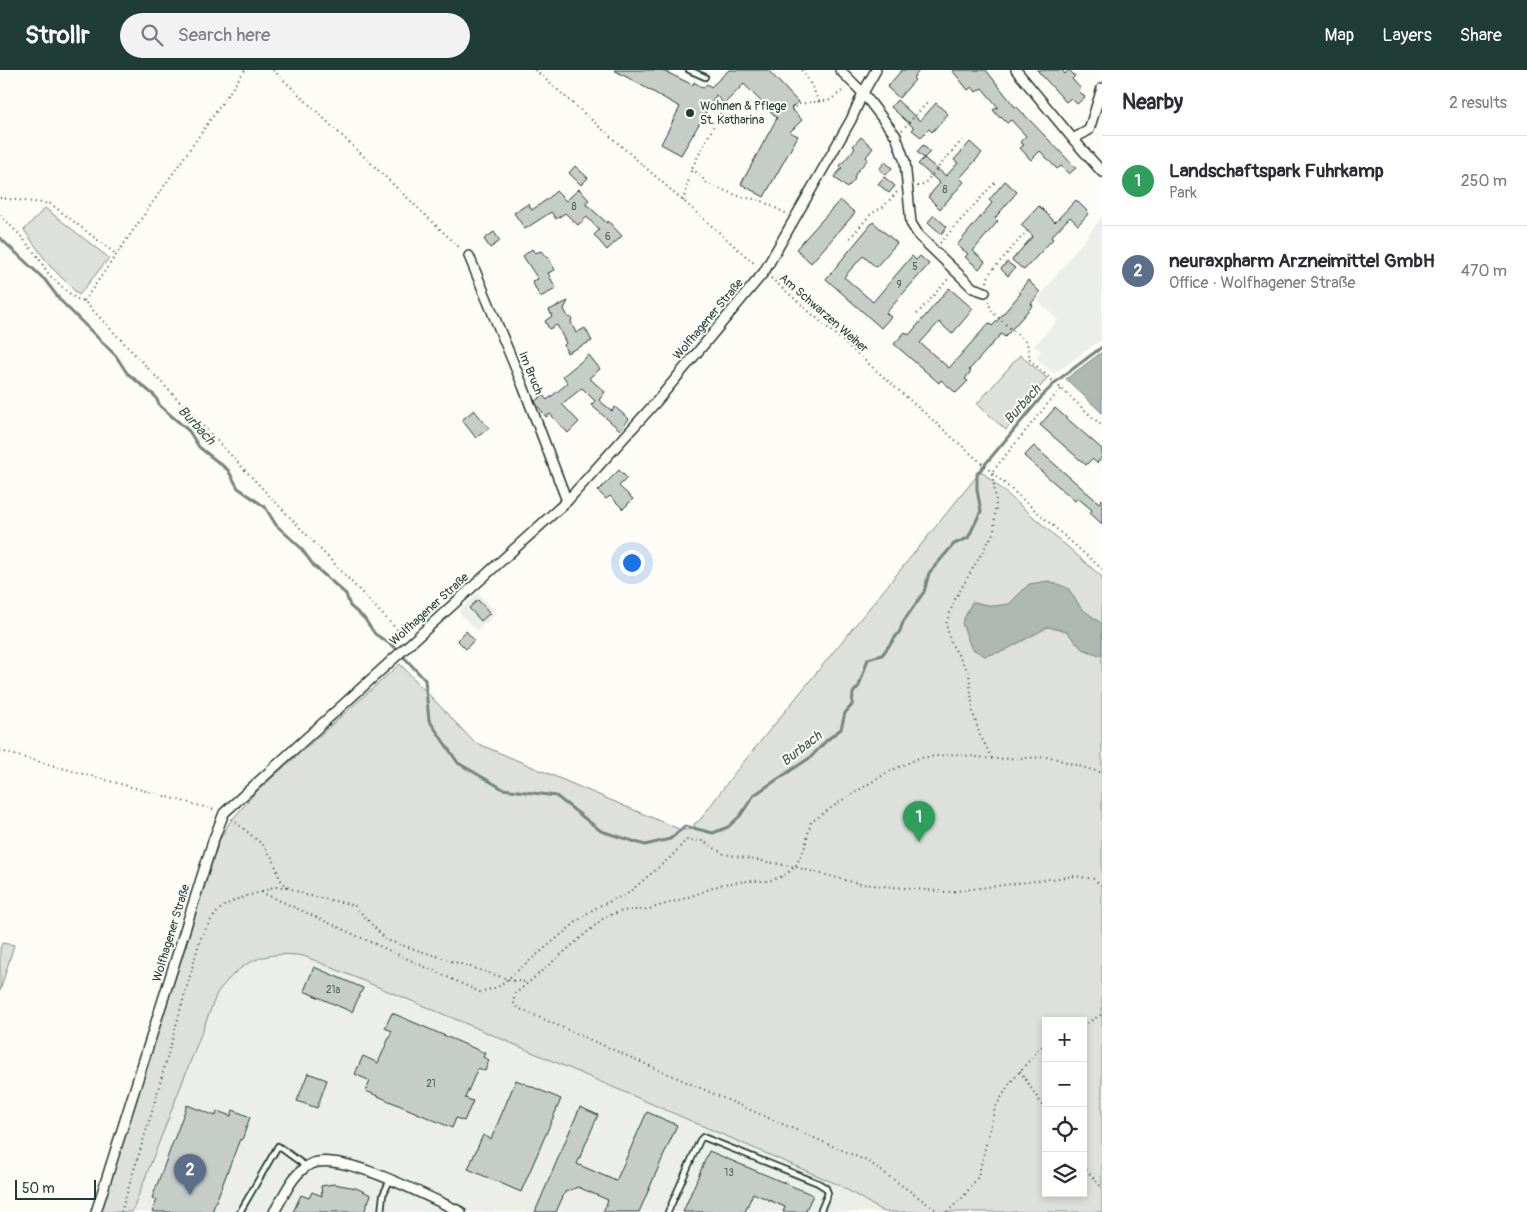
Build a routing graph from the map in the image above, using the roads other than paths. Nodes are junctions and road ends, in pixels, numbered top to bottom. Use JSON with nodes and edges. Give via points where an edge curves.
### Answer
{"nodes":[{"id":1,"x":689,"y":70,"type":"edge"},
{"id":2,"x":840,"y":70,"type":"edge"},
{"id":3,"x":876,"y":70,"type":"edge"},
{"id":4,"x":1016,"y":70,"type":"edge"},
{"id":5,"x":705,"y":78,"type":"dead end"},
{"id":6,"x":1102,"y":88,"type":"edge"},
{"id":7,"x":863,"y":93,"type":"junction"},
{"id":8,"x":1073,"y":139,"type":"junction"},
{"id":9,"x":1102,"y":172,"type":"edge"},
{"id":10,"x":469,"y":256,"type":"road end"},
{"id":11,"x":985,"y":292,"type":"road end"},
{"id":12,"x":567,"y":501,"type":"junction"},
{"id":13,"x":307,"y":1167,"type":"junction"},
{"id":14,"x":390,"y":1180,"type":"junction"},
{"id":15,"x":96,"y":1212,"type":"edge"},
{"id":16,"x":240,"y":1212,"type":"edge"},
{"id":17,"x":274,"y":1212,"type":"edge"},
{"id":18,"x":380,"y":1212,"type":"edge"},
{"id":19,"x":461,"y":1212,"type":"edge"},
{"id":20,"x":668,"y":1212,"type":"edge"},
{"id":21,"x":820,"y":1212,"type":"edge"}],
"edges":[{"from":1,"to":5,"type":"lane"},
{"from":2,"to":7,"type":"street"},
{"from":3,"to":7,"type":"street","name":"Wolfhagener Straße"},
{"from":4,"to":8,"type":"street"},
{"from":6,"to":8,"type":"street","via":[[1089,130]]},
{"from":7,"to":11,"type":"street","via":[[896,136],[905,162],[911,223],[918,236],[973,288]]},
{"from":7,"to":12,"type":"street","name":"Wolfhagener Straße","via":[[851,120],[764,272]]},
{"from":8,"to":9,"type":"street"},
{"from":10,"to":12,"type":"street","name":"Im Bruch"},
{"from":12,"to":15,"type":"street","name":"Wolfhagener Straße","via":[[224,813]]},
{"from":13,"to":14,"type":"street","via":[[312,1163],[335,1161],[363,1168]]},
{"from":13,"to":16,"type":"lane","via":[[278,1146]]},
{"from":13,"to":17,"type":"street","via":[[294,1180]]},
{"from":14,"to":18,"type":"lane"},
{"from":14,"to":19,"type":"street"},
{"from":20,"to":21,"type":"lane","via":[[703,1137],[818,1182],[828,1193]]}]}
